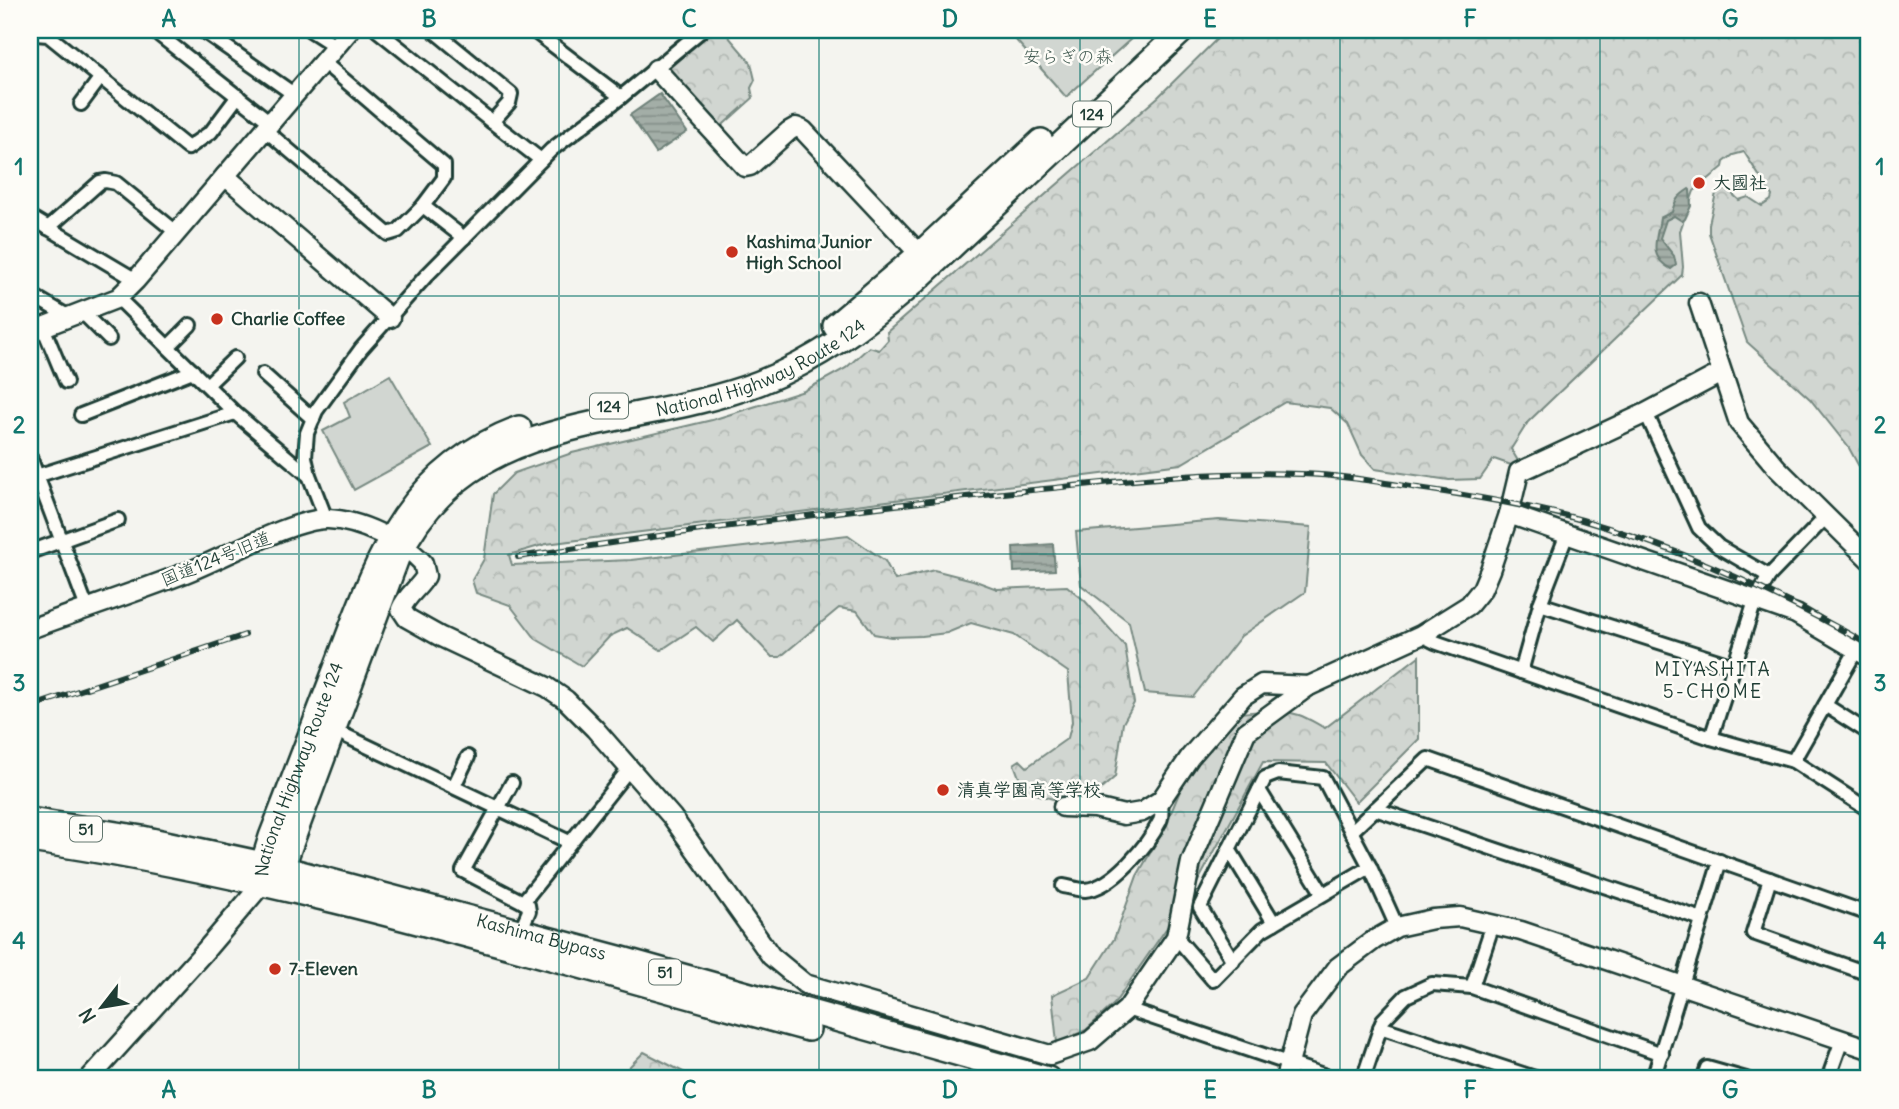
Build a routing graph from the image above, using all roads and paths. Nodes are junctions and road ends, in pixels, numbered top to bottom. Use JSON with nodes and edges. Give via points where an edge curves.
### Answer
{"nodes":[{"id":1,"x":30,"y":30,"type":"edge"},
{"id":2,"x":153,"y":30,"type":"edge"},
{"id":3,"x":202,"y":30,"type":"edge"},
{"id":4,"x":310,"y":30,"type":"edge"},
{"id":5,"x":350,"y":30,"type":"edge"},
{"id":6,"x":377,"y":30,"type":"edge"},
{"id":7,"x":433,"y":30,"type":"edge"},
{"id":8,"x":533,"y":30,"type":"edge"},
{"id":9,"x":702,"y":30,"type":"edge"},
{"id":10,"x":1162,"y":30,"type":"edge"},
{"id":11,"x":1183,"y":30,"type":"edge"},
{"id":12,"x":335,"y":46,"type":"junction"},
{"id":13,"x":322,"y":61,"type":"junction"},
{"id":14,"x":656,"y":69,"type":"junction"},
{"id":15,"x":101,"y":78,"type":"junction"},
{"id":16,"x":295,"y":95,"type":"junction"},
{"id":17,"x":238,"y":96,"type":"junction"},
{"id":18,"x":621,"y":97,"type":"junction"},
{"id":19,"x":81,"y":104,"type":"dead end"},
{"id":20,"x":492,"y":122,"type":"junction"},
{"id":21,"x":267,"y":125,"type":"junction"},
{"id":22,"x":541,"y":160,"type":"junction"},
{"id":23,"x":225,"y":176,"type":"junction"},
{"id":24,"x":422,"y":206,"type":"junction"},
{"id":25,"x":30,"y":216,"type":"edge"},
{"id":26,"x":48,"y":228,"type":"junction"},
{"id":27,"x":176,"y":232,"type":"junction"},
{"id":28,"x":464,"y":238,"type":"junction"},
{"id":29,"x":926,"y":260,"type":"junction"},
{"id":30,"x":136,"y":280,"type":"junction"},
{"id":31,"x":30,"y":294,"type":"edge"},
{"id":32,"x":118,"y":298,"type":"junction"},
{"id":33,"x":1699,"y":303,"type":"dead end"},
{"id":34,"x":76,"y":315,"type":"junction"},
{"id":35,"x":390,"y":318,"type":"junction"},
{"id":36,"x":190,"y":325,"type":"dead end"},
{"id":37,"x":36,"y":330,"type":"edge"},
{"id":38,"x":109,"y":339,"type":"dead end"},
{"id":39,"x":168,"y":347,"type":"junction"},
{"id":40,"x":234,"y":358,"type":"dead end"},
{"id":41,"x":193,"y":371,"type":"junction"},
{"id":42,"x":1721,"y":373,"type":"junction"},
{"id":43,"x":262,"y":374,"type":"dead end"},
{"id":44,"x":66,"y":382,"type":"dead end"},
{"id":45,"x":207,"y":385,"type":"junction"},
{"id":46,"x":236,"y":413,"type":"junction"},
{"id":47,"x":1646,"y":413,"type":"junction"},
{"id":48,"x":81,"y":415,"type":"dead end"},
{"id":49,"x":313,"y":419,"type":"junction"},
{"id":50,"x":30,"y":457,"type":"edge"},
{"id":51,"x":309,"y":475,"type":"junction"},
{"id":52,"x":33,"y":477,"type":"edge"},
{"id":53,"x":1509,"y":514,"type":"junction"},
{"id":54,"x":1826,"y":517,"type":"junction"},
{"id":55,"x":326,"y":519,"type":"junction"},
{"id":56,"x":118,"y":520,"type":"dead end"},
{"id":57,"x":1567,"y":534,"type":"junction"},
{"id":58,"x":62,"y":541,"type":"junction"},
{"id":59,"x":396,"y":543,"type":"junction"},
{"id":60,"x":30,"y":552,"type":"edge"},
{"id":61,"x":1869,"y":559,"type":"edge"},
{"id":62,"x":1769,"y":576,"type":"junction"},
{"id":63,"x":1755,"y":601,"type":"junction"},
{"id":64,"x":1541,"y":604,"type":"junction"},
{"id":65,"x":87,"y":608,"type":"junction"},
{"id":66,"x":30,"y":629,"type":"edge"},
{"id":67,"x":1421,"y":635,"type":"junction"},
{"id":68,"x":1863,"y":653,"type":"edge"},
{"id":69,"x":1734,"y":666,"type":"junction"},
{"id":70,"x":1521,"y":672,"type":"junction"},
{"id":71,"x":1309,"y":686,"type":"junction"},
{"id":72,"x":1825,"y":705,"type":"junction"},
{"id":73,"x":1869,"y":733,"type":"edge"},
{"id":74,"x":346,"y":736,"type":"dead end"},
{"id":75,"x":1711,"y":738,"type":"junction"},
{"id":76,"x":468,"y":757,"type":"dead end"},
{"id":77,"x":1793,"y":761,"type":"junction"},
{"id":78,"x":629,"y":769,"type":"junction"},
{"id":79,"x":512,"y":783,"type":"dead end"},
{"id":80,"x":454,"y":786,"type":"junction"},
{"id":81,"x":1259,"y":790,"type":"junction"},
{"id":82,"x":1161,"y":800,"type":"junction"},
{"id":83,"x":498,"y":807,"type":"junction"},
{"id":84,"x":1063,"y":807,"type":"dead end"},
{"id":85,"x":1376,"y":809,"type":"junction"},
{"id":86,"x":1869,"y":810,"type":"edge"},
{"id":87,"x":30,"y":820,"type":"edge"},
{"id":88,"x":1351,"y":832,"type":"junction"},
{"id":89,"x":30,"y":840,"type":"edge"},
{"id":90,"x":567,"y":841,"type":"dead end"},
{"id":91,"x":1229,"y":849,"type":"junction"},
{"id":92,"x":1720,"y":861,"type":"junction"},
{"id":93,"x":1370,"y":867,"type":"junction"},
{"id":94,"x":269,"y":872,"type":"junction"},
{"id":95,"x":1770,"y":879,"type":"junction"},
{"id":96,"x":1063,"y":886,"type":"dead end"},
{"id":97,"x":1323,"y":894,"type":"junction"},
{"id":98,"x":523,"y":902,"type":"junction"},
{"id":99,"x":1869,"y":914,"type":"edge"},
{"id":100,"x":1702,"y":919,"type":"junction"},
{"id":101,"x":1274,"y":923,"type":"junction"},
{"id":102,"x":1493,"y":924,"type":"junction"},
{"id":103,"x":1397,"y":927,"type":"junction"},
{"id":104,"x":520,"y":931,"type":"junction"},
{"id":105,"x":1176,"y":937,"type":"junction"},
{"id":106,"x":1233,"y":961,"type":"junction"},
{"id":107,"x":1869,"y":974,"type":"edge"},
{"id":108,"x":1682,"y":986,"type":"junction"},
{"id":109,"x":1472,"y":987,"type":"junction"},
{"id":110,"x":1127,"y":1009,"type":"junction"},
{"id":111,"x":1380,"y":1027,"type":"junction"},
{"id":112,"x":1842,"y":1040,"type":"junction"},
{"id":113,"x":1869,"y":1049,"type":"edge"},
{"id":114,"x":1662,"y":1054,"type":"junction"},
{"id":115,"x":1287,"y":1072,"type":"edge"},
{"id":116,"x":89,"y":1079,"type":"edge"},
{"id":117,"x":986,"y":1079,"type":"edge"},
{"id":118,"x":1048,"y":1079,"type":"edge"},
{"id":119,"x":1335,"y":1079,"type":"edge"},
{"id":120,"x":1363,"y":1079,"type":"edge"},
{"id":121,"x":1538,"y":1079,"type":"edge"},
{"id":122,"x":1653,"y":1079,"type":"edge"},
{"id":123,"x":1703,"y":1079,"type":"edge"},
{"id":124,"x":1746,"y":1079,"type":"edge"},
{"id":125,"x":1828,"y":1079,"type":"edge"}],
"edges":[{"from":1,"to":15,"type":"street","via":[[48,34]]},
{"from":2,"to":17,"type":"street"},
{"from":3,"to":16,"type":"street"},
{"from":4,"to":12,"type":"street"},
{"from":5,"to":12,"type":"street"},
{"from":6,"to":20,"type":"street"},
{"from":7,"to":20,"type":"street","via":[[511,94]]},
{"from":8,"to":18,"type":"street"},
{"from":9,"to":14,"type":"street"},
{"from":10,"to":29,"type":"highway","name":"National Highway Route 124","number":"124"},
{"from":11,"to":29,"type":"highway","name":"National Highway Route 124","number":"124"},
{"from":12,"to":13,"type":"street"},
{"from":13,"to":16,"type":"street"},
{"from":13,"to":24,"type":"street","via":[[444,165],[444,178]]},
{"from":14,"to":18,"type":"street"},
{"from":14,"to":29,"type":"street","via":[[745,167],[789,131],[803,130]]},
{"from":15,"to":17,"type":"street","via":[[188,148],[211,132]]},
{"from":15,"to":19,"type":"street"},
{"from":16,"to":21,"type":"street"},
{"from":17,"to":21,"type":"street"},
{"from":18,"to":22,"type":"street"},
{"from":20,"to":22,"type":"street"},
{"from":21,"to":23,"type":"street"},
{"from":21,"to":24,"type":"street","via":[[388,234],[398,232]]},
{"from":22,"to":28,"type":"street"},
{"from":23,"to":27,"type":"street"},
{"from":23,"to":35,"type":"street"},
{"from":24,"to":28,"type":"street"},
{"from":25,"to":26,"type":"street"},
{"from":26,"to":27,"type":"street","via":[[106,181],[117,183]]},
{"from":26,"to":30,"type":"street"},
{"from":27,"to":30,"type":"street"},
{"from":28,"to":35,"type":"street"},
{"from":29,"to":59,"type":"highway","name":"National Highway Route 124","number":"124","via":[[874,317],[787,371],[729,393],[579,426],[508,449],[462,477]]},
{"from":30,"to":32,"type":"street"},
{"from":31,"to":34,"type":"street"},
{"from":32,"to":34,"type":"street"},
{"from":32,"to":39,"type":"street"},
{"from":33,"to":42,"type":"street"},
{"from":34,"to":37,"type":"street"},
{"from":34,"to":38,"type":"street"},
{"from":35,"to":49,"type":"street","via":[[361,349]]},
{"from":36,"to":39,"type":"street"},
{"from":37,"to":44,"type":"street"},
{"from":39,"to":41,"type":"street"},
{"from":40,"to":45,"type":"street"},
{"from":41,"to":45,"type":"street"},
{"from":41,"to":48,"type":"street"},
{"from":42,"to":47,"type":"street"},
{"from":42,"to":54,"type":"street","via":[[1739,423]]},
{"from":43,"to":49,"type":"street"},
{"from":45,"to":46,"type":"street"},
{"from":46,"to":51,"type":"street"},
{"from":46,"to":52,"type":"street"},
{"from":47,"to":53,"type":"street","via":[[1519,472]]},
{"from":47,"to":62,"type":"street","via":[[1699,528],[1719,547]]},
{"from":49,"to":51,"type":"street","via":[[306,440]]},
{"from":50,"to":52,"type":"street"},
{"from":51,"to":55,"type":"street"},
{"from":52,"to":58,"type":"street"},
{"from":53,"to":57,"type":"street"},
{"from":53,"to":67,"type":"street","via":[[1482,589],[1469,605]]},
{"from":54,"to":61,"type":"street"},
{"from":54,"to":62,"type":"street"},
{"from":55,"to":59,"type":"street","name":"国道124号旧道","via":[[349,522]]},
{"from":55,"to":65,"type":"street","name":"国道124号旧道","via":[[301,523],[185,573]]},
{"from":56,"to":58,"type":"street"},
{"from":57,"to":63,"type":"street"},
{"from":57,"to":64,"type":"street"},
{"from":58,"to":60,"type":"street"},
{"from":58,"to":65,"type":"street"},
{"from":59,"to":78,"type":"street","via":[[417,557],[426,570],[422,583],[407,595],[401,609],[407,618],[547,687],[595,729]]},
{"from":59,"to":94,"type":"highway","name":"National Highway Route 124","number":"124","via":[[367,585]]},
{"from":62,"to":63,"type":"street"},
{"from":63,"to":68,"type":"street","via":[[1796,614]]},
{"from":63,"to":69,"type":"street"},
{"from":64,"to":69,"type":"street"},
{"from":64,"to":70,"type":"street"},
{"from":65,"to":66,"type":"street","name":"国道124号旧道"},
{"from":67,"to":70,"type":"street"},
{"from":67,"to":71,"type":"street"},
{"from":68,"to":72,"type":"street"},
{"from":69,"to":75,"type":"street"},
{"from":70,"to":75,"type":"street"},
{"from":71,"to":82,"type":"street","via":[[1262,684],[1243,696],[1190,757]]},
{"from":71,"to":105,"type":"street","via":[[1246,732],[1191,862]]},
{"from":72,"to":73,"type":"street"},
{"from":72,"to":77,"type":"street"},
{"from":74,"to":80,"type":"street"},
{"from":75,"to":77,"type":"street"},
{"from":76,"to":80,"type":"street"},
{"from":77,"to":86,"type":"street"},
{"from":78,"to":98,"type":"street"},
{"from":78,"to":110,"type":"street","via":[[672,817],[771,956],[805,984],[1050,1055],[1090,1041]]},
{"from":79,"to":83,"type":"street"},
{"from":80,"to":83,"type":"street"},
{"from":81,"to":88,"type":"street","via":[[1265,778],[1278,773],[1323,778]]},
{"from":81,"to":91,"type":"street"},
{"from":81,"to":97,"type":"street"},
{"from":82,"to":84,"type":"street","via":[[1124,816],[1095,808]]},
{"from":82,"to":96,"type":"street","via":[[1162,819],[1132,861],[1097,887]]},
{"from":83,"to":90,"type":"street"},
{"from":83,"to":98,"type":"street","via":[[463,871]]},
{"from":85,"to":88,"type":"street"},
{"from":85,"to":92,"type":"street","via":[[1428,759]]},
{"from":85,"to":100,"type":"street"},
{"from":87,"to":94,"type":"highway","name":"Kashima Bypass","number":"51","via":[[142,838]]},
{"from":88,"to":93,"type":"street"},
{"from":89,"to":94,"type":"highway","name":"Kashima Bypass","number":"51"},
{"from":91,"to":101,"type":"street"},
{"from":91,"to":106,"type":"street","via":[[1200,907]]},
{"from":92,"to":95,"type":"street"},
{"from":92,"to":100,"type":"street"},
{"from":93,"to":97,"type":"street"},
{"from":93,"to":103,"type":"street"},
{"from":94,"to":104,"type":"highway","name":"Kashima Bypass","number":"51"},
{"from":94,"to":116,"type":"street","via":[[205,951]]},
{"from":94,"to":117,"type":"highway","name":"Kashima Bypass","number":"51","via":[[460,934]]},
{"from":95,"to":99,"type":"street"},
{"from":95,"to":107,"type":"street","via":[[1753,933]]},
{"from":97,"to":101,"type":"street"},
{"from":98,"to":104,"type":"street","via":[[529,911]]},
{"from":100,"to":108,"type":"street"},
{"from":101,"to":106,"type":"street"},
{"from":102,"to":103,"type":"street","via":[[1460,917]]},
{"from":102,"to":108,"type":"street"},
{"from":102,"to":109,"type":"street"},
{"from":103,"to":115,"type":"street","via":[[1338,967],[1321,986],[1302,1015]]},
{"from":104,"to":118,"type":"highway","name":"Kashima Bypass","number":"51"},
{"from":105,"to":106,"type":"street","via":[[1213,980]]},
{"from":105,"to":110,"type":"street"},
{"from":108,"to":112,"type":"street"},
{"from":108,"to":114,"type":"street"},
{"from":109,"to":111,"type":"street","via":[[1432,984],[1406,996]]},
{"from":109,"to":114,"type":"street"},
{"from":110,"to":115,"type":"street"},
{"from":111,"to":120,"type":"street"},
{"from":111,"to":121,"type":"street"},
{"from":112,"to":113,"type":"street"},
{"from":112,"to":125,"type":"street"},
{"from":114,"to":122,"type":"street"},
{"from":115,"to":119,"type":"street"},
{"from":123,"to":124,"type":"street","via":[[1707,1068]]}]}
